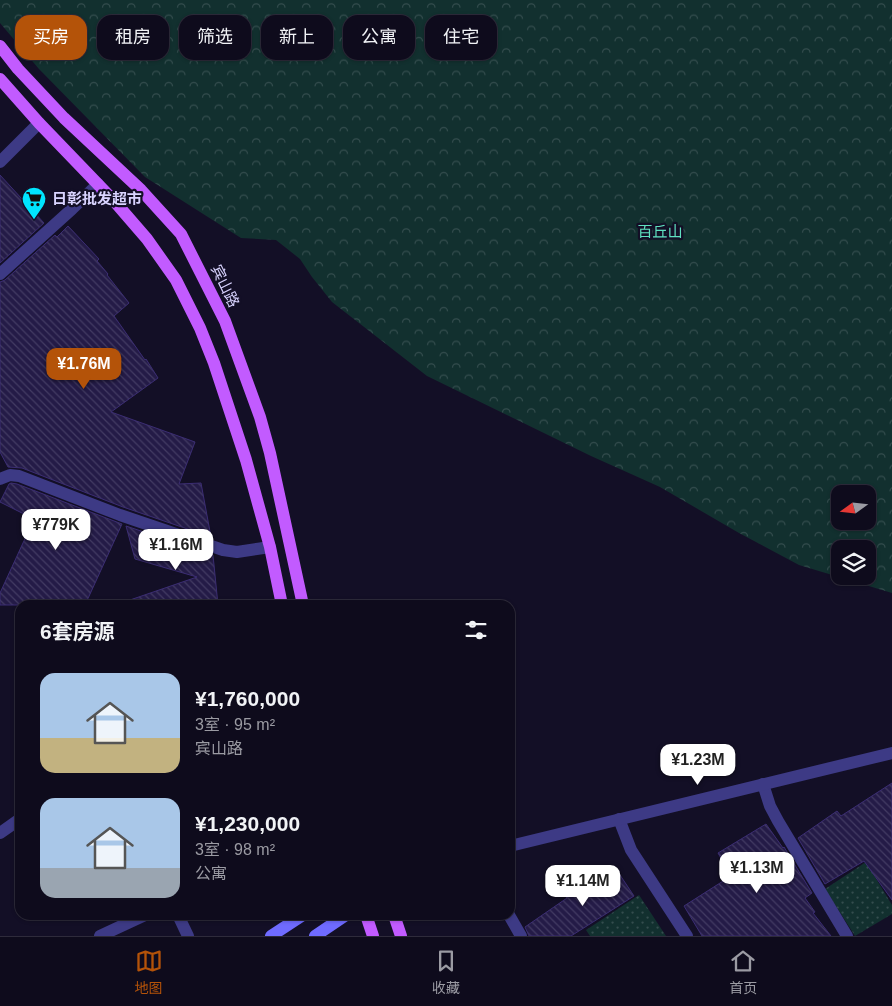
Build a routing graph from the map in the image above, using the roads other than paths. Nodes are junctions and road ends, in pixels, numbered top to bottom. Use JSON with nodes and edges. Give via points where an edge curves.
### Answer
{"nodes":[{"id":1,"x":0,"y":46,"type":"edge"},
{"id":2,"x":0,"y":79,"type":"edge"},
{"id":3,"x":39,"y":123,"type":"junction"},
{"id":4,"x":0,"y":162,"type":"edge"},
{"id":5,"x":98,"y":184,"type":"junction"},
{"id":6,"x":0,"y":274,"type":"edge"},
{"id":7,"x":0,"y":479,"type":"edge"},
{"id":8,"x":270,"y":547,"type":"junction"},
{"id":9,"x":281,"y":600,"type":"edge"},
{"id":10,"x":302,"y":600,"type":"edge"},
{"id":11,"x":892,"y":753,"type":"edge"},
{"id":12,"x":763,"y":784,"type":"junction"},
{"id":13,"x":618,"y":819,"type":"junction"},
{"id":14,"x":15,"y":822,"type":"edge"},
{"id":15,"x":0,"y":833,"type":"edge"},
{"id":16,"x":515,"y":845,"type":"edge"},
{"id":17,"x":134,"y":920,"type":"edge"},
{"id":18,"x":180,"y":920,"type":"edge"},
{"id":19,"x":295,"y":920,"type":"edge"},
{"id":20,"x":339,"y":920,"type":"edge"},
{"id":21,"x":368,"y":920,"type":"edge"},
{"id":22,"x":395,"y":920,"type":"edge"},
{"id":23,"x":512,"y":920,"type":"edge"},
{"id":24,"x":100,"y":936,"type":"edge"},
{"id":25,"x":188,"y":936,"type":"edge"},
{"id":26,"x":271,"y":936,"type":"edge"},
{"id":27,"x":316,"y":936,"type":"edge"},
{"id":28,"x":373,"y":936,"type":"edge"},
{"id":29,"x":400,"y":936,"type":"edge"},
{"id":30,"x":521,"y":936,"type":"edge"},
{"id":31,"x":687,"y":936,"type":"edge"},
{"id":32,"x":846,"y":936,"type":"edge"}],
"edges":[{"from":1,"to":10,"type":"main road","name":"宾山路","via":[[18,70],[141,190],[181,234],[224,321],[260,418]]},
{"from":2,"to":3,"type":"main road"},
{"from":3,"to":4,"type":"street"},
{"from":3,"to":5,"type":"main road"},
{"from":5,"to":6,"type":"street"},
{"from":5,"to":8,"type":"main road","via":[[147,239],[176,280],[200,328],[246,460]]},
{"from":7,"to":8,"type":"street","via":[[18,476],[223,550],[238,552]]},
{"from":8,"to":9,"type":"main road"},
{"from":11,"to":12,"type":"street"},
{"from":12,"to":13,"type":"street"},
{"from":12,"to":32,"type":"street","via":[[781,828]]},
{"from":13,"to":16,"type":"street"},
{"from":13,"to":31,"type":"street","via":[[631,850]]},
{"from":14,"to":15,"type":"street"},
{"from":17,"to":24,"type":"street"},
{"from":18,"to":25,"type":"street"},
{"from":19,"to":26,"type":"main road"},
{"from":20,"to":27,"type":"main road"},
{"from":21,"to":28,"type":"main road"},
{"from":22,"to":29,"type":"main road"},
{"from":23,"to":30,"type":"street"}]}
